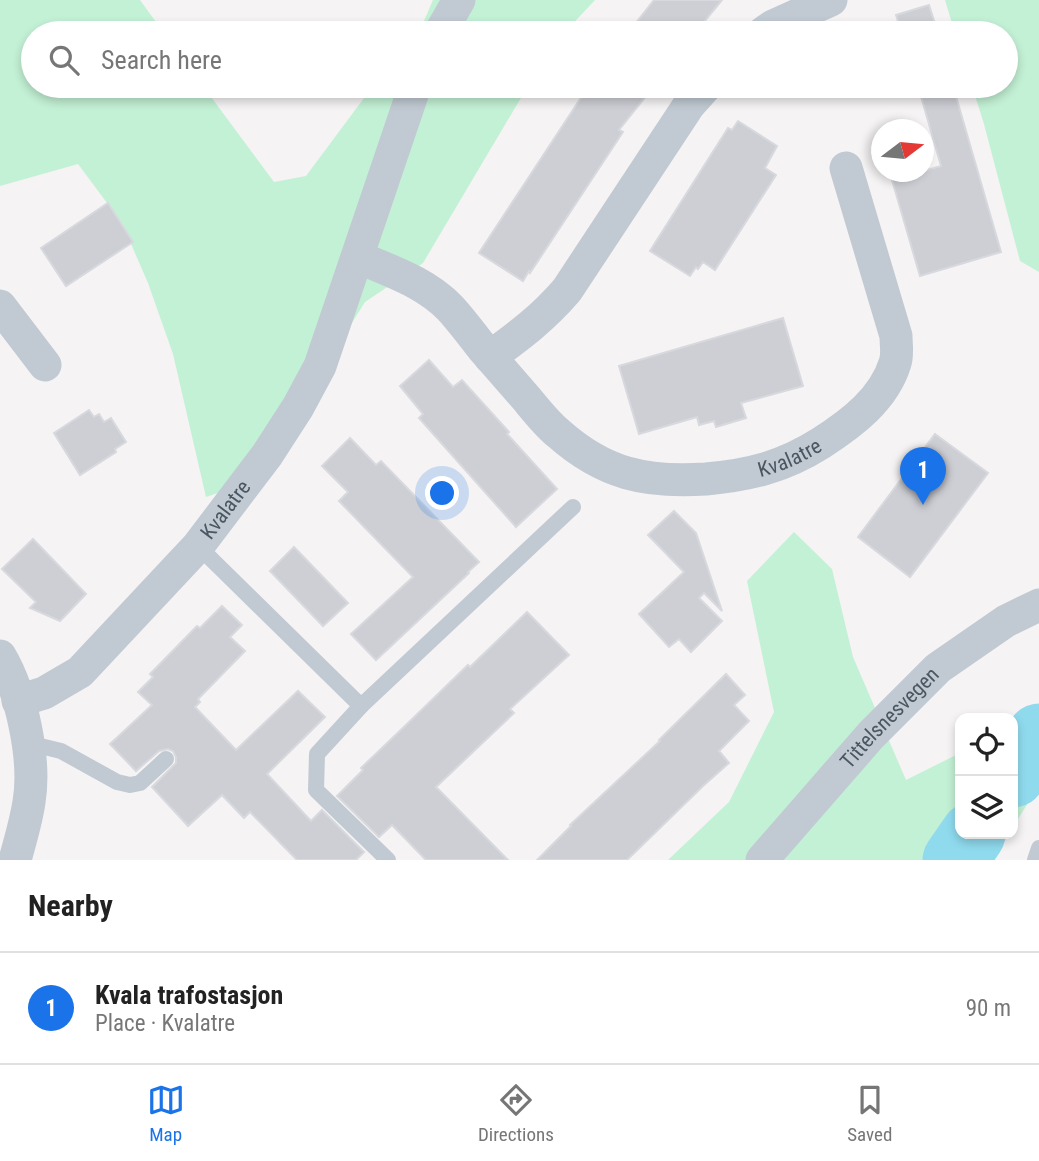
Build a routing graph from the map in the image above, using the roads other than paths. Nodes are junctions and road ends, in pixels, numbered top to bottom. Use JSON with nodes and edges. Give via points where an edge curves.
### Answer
{"nodes":[{"id":1,"x":459,"y":0,"type":"edge"},
{"id":2,"x":831,"y":0,"type":"edge"},
{"id":3,"x":447,"y":21,"type":"edge"},
{"id":4,"x":785,"y":21,"type":"edge"},
{"id":5,"x":411,"y":98,"type":"edge"},
{"id":6,"x":695,"y":98,"type":"edge"},
{"id":7,"x":846,"y":168,"type":"dead end"},
{"id":8,"x":358,"y":257,"type":"junction"},
{"id":9,"x":0,"y":306,"type":"edge"},
{"id":10,"x":490,"y":357,"type":"junction"},
{"id":11,"x":46,"y":365,"type":"dead end"},
{"id":12,"x":573,"y":507,"type":"dead end"},
{"id":13,"x":198,"y":546,"type":"junction"},
{"id":14,"x":1038,"y":609,"type":"edge"},
{"id":15,"x":0,"y":656,"type":"edge"},
{"id":16,"x":18,"y":701,"type":"junction"},
{"id":17,"x":361,"y":706,"type":"junction"},
{"id":18,"x":28,"y":743,"type":"junction"},
{"id":19,"x":166,"y":759,"type":"dead end"},
{"id":20,"x":1039,"y":848,"type":"edge"},
{"id":21,"x":15,"y":860,"type":"edge"},
{"id":22,"x":388,"y":860,"type":"edge"},
{"id":23,"x":762,"y":860,"type":"edge"},
{"id":24,"x":1035,"y":860,"type":"edge"}],
"edges":[{"from":1,"to":3,"type":"street"},
{"from":2,"to":4,"type":"street"},
{"from":5,"to":8,"type":"street","name":"Kvalatre"},
{"from":6,"to":10,"type":"street","via":[[567,290],[530,328]]},
{"from":7,"to":10,"type":"street","name":"Kvalatre","via":[[896,336],[896,360],[886,385],[869,406],[804,454],[754,473],[690,480],[663,480],[608,468],[556,432]]},
{"from":8,"to":10,"type":"street","name":"Kvalatre","via":[[426,289],[450,308]]},
{"from":8,"to":13,"type":"street","name":"Kvalatre","via":[[320,366],[298,407]]},
{"from":9,"to":11,"type":"street"},
{"from":12,"to":17,"type":"lane"},
{"from":13,"to":16,"type":"street","name":"Kvalatre","via":[[80,672],[44,693]]},
{"from":13,"to":17,"type":"lane"},
{"from":14,"to":23,"type":"street","name":"Tittelsnesvegen","via":[[1006,621],[938,668],[871,735]]},
{"from":15,"to":16,"type":"street"},
{"from":16,"to":18,"type":"street"},
{"from":17,"to":22,"type":"lane","via":[[317,754],[316,790]]},
{"from":18,"to":19,"type":"lane","via":[[61,751],[130,785],[140,783]]},
{"from":18,"to":21,"type":"street","via":[[29,801]]},
{"from":20,"to":24,"type":"lane"}]}
